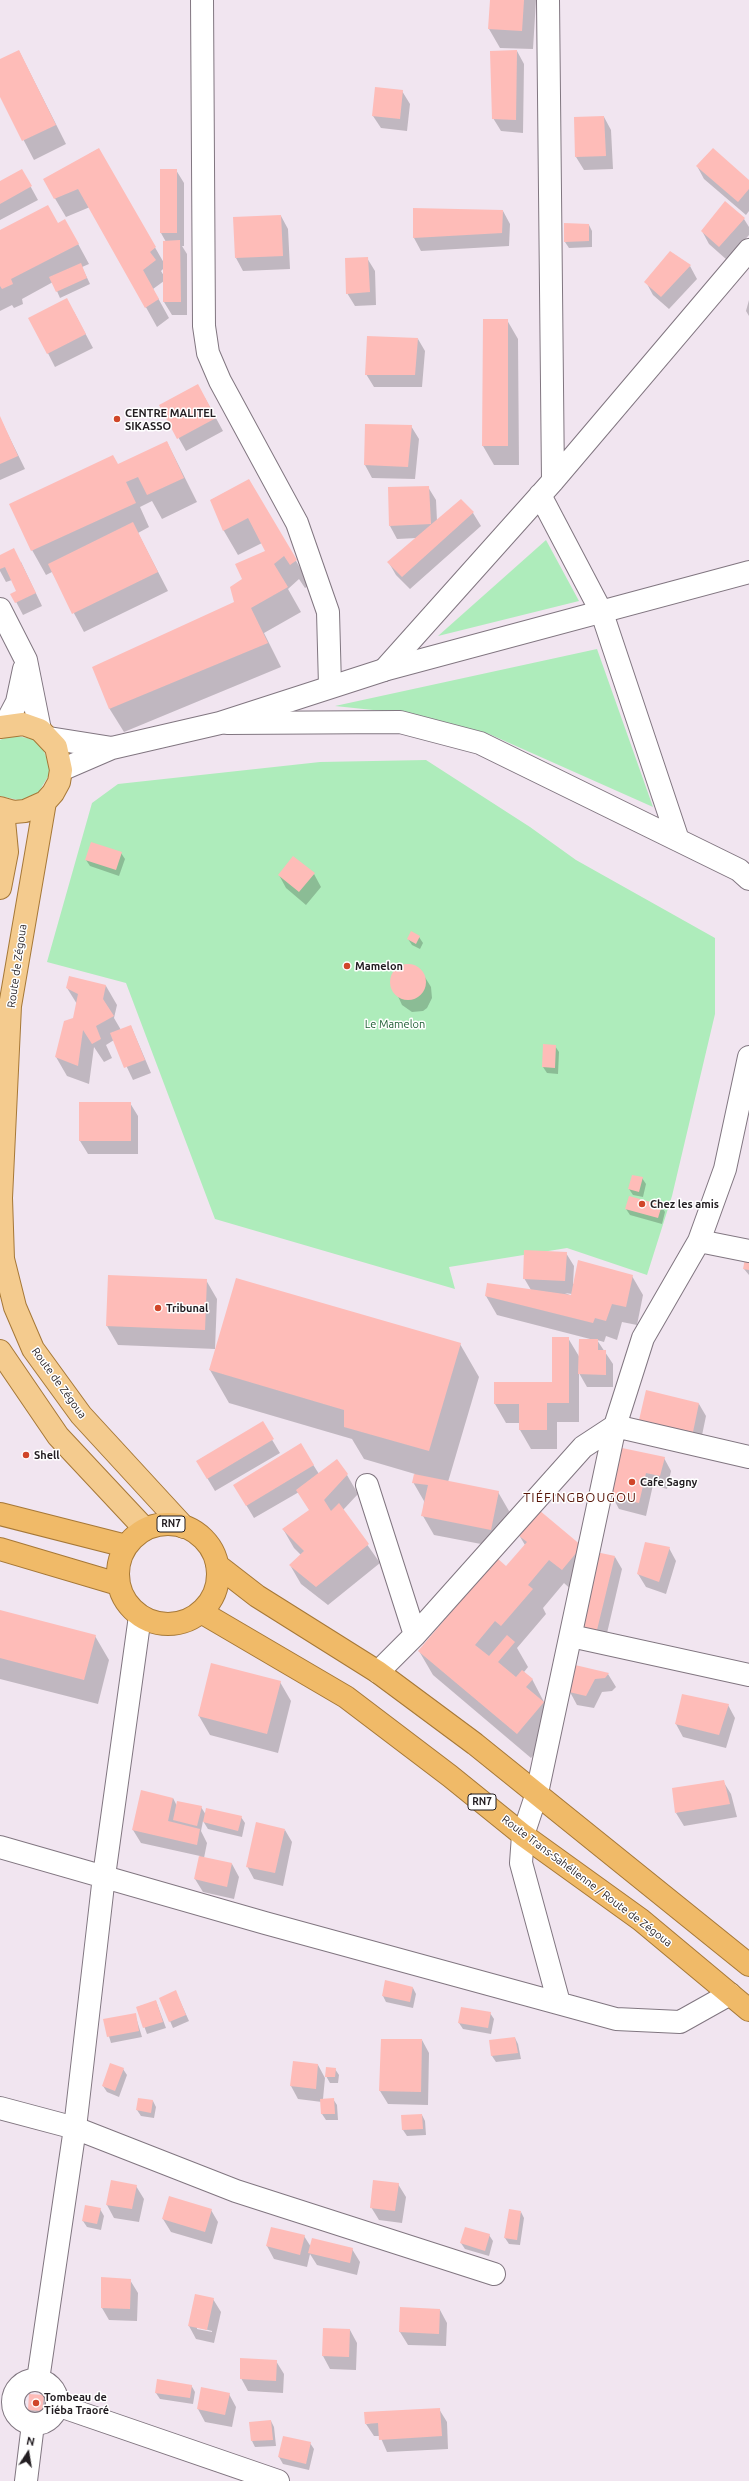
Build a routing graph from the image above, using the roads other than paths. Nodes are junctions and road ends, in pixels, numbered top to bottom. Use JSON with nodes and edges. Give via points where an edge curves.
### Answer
{"nodes":[{"id":1,"x":202,"y":0,"type":"edge"},
{"id":2,"x":548,"y":0,"type":"edge"},
{"id":3,"x":749,"y":250,"type":"edge"},
{"id":4,"x":547,"y":488,"type":"junction"},
{"id":5,"x":749,"y":572,"type":"edge"},
{"id":6,"x":0,"y":609,"type":"edge"},
{"id":7,"x":602,"y":613,"type":"junction"},
{"id":8,"x":26,"y":660,"type":"junction"},
{"id":9,"x":384,"y":670,"type":"junction"},
{"id":10,"x":330,"y":686,"type":"junction"},
{"id":11,"x":220,"y":723,"type":"junction"},
{"id":12,"x":2,"y":726,"type":"edge"},
{"id":13,"x":44,"y":734,"type":"junction"},
{"id":14,"x":112,"y":748,"type":"junction"},
{"id":15,"x":61,"y":770,"type":"junction"},
{"id":16,"x":45,"y":802,"type":"junction"},
{"id":17,"x":2,"y":809,"type":"edge"},
{"id":18,"x":678,"y":840,"type":"junction"},
{"id":19,"x":746,"y":872,"type":"edge"},
{"id":20,"x":0,"y":888,"type":"edge"},
{"id":21,"x":749,"y":1057,"type":"edge"},
{"id":22,"x":699,"y":1241,"type":"junction"},
{"id":23,"x":749,"y":1251,"type":"edge"},
{"id":24,"x":0,"y":1351,"type":"edge"},
{"id":25,"x":615,"y":1426,"type":"junction"},
{"id":26,"x":749,"y":1457,"type":"edge"},
{"id":27,"x":368,"y":1485,"type":"dead end"},
{"id":28,"x":0,"y":1514,"type":"edge"},
{"id":29,"x":184,"y":1527,"type":"junction"},
{"id":30,"x":145,"y":1529,"type":"junction"},
{"id":31,"x":126,"y":1546,"type":"junction"},
{"id":32,"x":0,"y":1549,"type":"edge"},
{"id":33,"x":217,"y":1565,"type":"junction"},
{"id":34,"x":118,"y":1584,"type":"junction"},
{"id":35,"x":201,"y":1612,"type":"junction"},
{"id":36,"x":140,"y":1616,"type":"junction"},
{"id":37,"x":415,"y":1635,"type":"junction"},
{"id":38,"x":571,"y":1636,"type":"junction"},
{"id":39,"x":378,"y":1672,"type":"junction"},
{"id":40,"x":749,"y":1675,"type":"edge"},
{"id":41,"x":537,"y":1793,"type":"junction"},
{"id":42,"x":523,"y":1835,"type":"junction"},
{"id":43,"x":0,"y":1847,"type":"edge"},
{"id":44,"x":104,"y":1876,"type":"junction"},
{"id":45,"x":749,"y":1966,"type":"edge"},
{"id":46,"x":730,"y":1994,"type":"junction"},
{"id":47,"x":559,"y":2003,"type":"junction"},
{"id":48,"x":749,"y":2010,"type":"edge"},
{"id":49,"x":0,"y":2108,"type":"edge"},
{"id":50,"x":75,"y":2128,"type":"junction"},
{"id":51,"x":494,"y":2274,"type":"dead end"},
{"id":52,"x":38,"y":2380,"type":"junction"},
{"id":53,"x":8,"y":2388,"type":"edge"},
{"id":54,"x":57,"y":2405,"type":"junction"},
{"id":55,"x":33,"y":2424,"type":"junction"},
{"id":56,"x":26,"y":2481,"type":"edge"},
{"id":57,"x":278,"y":2481,"type":"edge"}],
"edges":[{"from":1,"to":10,"type":"street","via":[[204,326],[208,353],[220,381],[297,523],[328,612]]},
{"from":2,"to":4,"type":"street"},
{"from":3,"to":4,"type":"street"},
{"from":4,"to":7,"type":"street"},
{"from":4,"to":9,"type":"street"},
{"from":5,"to":7,"type":"street"},
{"from":6,"to":8,"type":"street"},
{"from":7,"to":9,"type":"street"},
{"from":7,"to":18,"type":"street"},
{"from":8,"to":12,"type":"street","via":[[17,702]]},
{"from":8,"to":13,"type":"street"},
{"from":9,"to":10,"type":"street"},
{"from":10,"to":11,"type":"street"},
{"from":11,"to":14,"type":"street"},
{"from":11,"to":18,"type":"street","via":[[400,722],[480,743]]},
{"from":12,"to":13,"type":"main road","via":[[23,724]]},
{"from":13,"to":14,"type":"street"},
{"from":13,"to":15,"type":"main road","via":[[58,753]]},
{"from":14,"to":15,"type":"street"},
{"from":15,"to":16,"type":"main road","via":[[59,782]]},
{"from":16,"to":17,"type":"main road","via":[[25,811]]},
{"from":16,"to":29,"type":"main road","name":"Route de Zégoua","via":[[10,1006],[1,1198],[3,1259],[15,1307],[37,1354],[81,1415]]},
{"from":17,"to":20,"type":"main road","via":[[7,852]]},
{"from":18,"to":19,"type":"street"},
{"from":21,"to":22,"type":"street","via":[[725,1169]]},
{"from":22,"to":23,"type":"street"},
{"from":22,"to":25,"type":"street","via":[[643,1338]]},
{"from":24,"to":30,"type":"main road","via":[[58,1436]]},
{"from":25,"to":26,"type":"street"},
{"from":25,"to":37,"type":"street","via":[[584,1448]]},
{"from":25,"to":38,"type":"street"},
{"from":27,"to":37,"type":"street"},
{"from":28,"to":31,"type":"highway"},
{"from":29,"to":30,"type":"highway","number":"RN7","via":[[171,1524]]},
{"from":29,"to":33,"type":"highway","number":"RN7","via":[[206,1542],[213,1552]]},
{"from":30,"to":31,"type":"highway","number":"RN7"},
{"from":31,"to":34,"type":"highway","number":"RN7","via":[[120,1558]]},
{"from":32,"to":34,"type":"highway"},
{"from":33,"to":35,"type":"highway","number":"RN7","via":[[216,1591],[210,1603]]},
{"from":33,"to":39,"type":"highway","number":"RN7","via":[[256,1596]]},
{"from":34,"to":36,"type":"highway","number":"RN7","via":[[122,1596]]},
{"from":35,"to":36,"type":"highway","number":"RN7","via":[[190,1620],[164,1625]]},
{"from":35,"to":42,"type":"highway","name":"Route Trans-Sahélienne / Route de Zégoua","number":"RN7","via":[[346,1697]]},
{"from":36,"to":44,"type":"street"},
{"from":37,"to":39,"type":"street"},
{"from":38,"to":40,"type":"street"},
{"from":38,"to":41,"type":"street"},
{"from":39,"to":41,"type":"highway","number":"RN7"},
{"from":41,"to":42,"type":"street"},
{"from":41,"to":45,"type":"highway","number":"RN7"},
{"from":42,"to":46,"type":"highway","name":"Route Trans-Sahélienne / Route de Zégoua","number":"RN7","via":[[641,1920]]},
{"from":42,"to":47,"type":"street","via":[[521,1864]]},
{"from":43,"to":44,"type":"street"},
{"from":44,"to":47,"type":"street"},
{"from":44,"to":50,"type":"street"},
{"from":46,"to":47,"type":"street","via":[[680,2022],[616,2019]]},
{"from":46,"to":48,"type":"highway","name":"Route Trans-Sahélienne / Route de Zégoua","number":"RN7"},
{"from":49,"to":50,"type":"street"},
{"from":50,"to":51,"type":"street","via":[[236,2191]]},
{"from":50,"to":52,"type":"street"},
{"from":52,"to":53,"type":"street","via":[[26,2381]]},
{"from":52,"to":54,"type":"street","via":[[53,2388]]},
{"from":53,"to":55,"type":"street","via":[[15,2412],[20,2418]]},
{"from":54,"to":55,"type":"street","via":[[53,2416]]},
{"from":54,"to":57,"type":"street"},
{"from":55,"to":56,"type":"street"}]}
